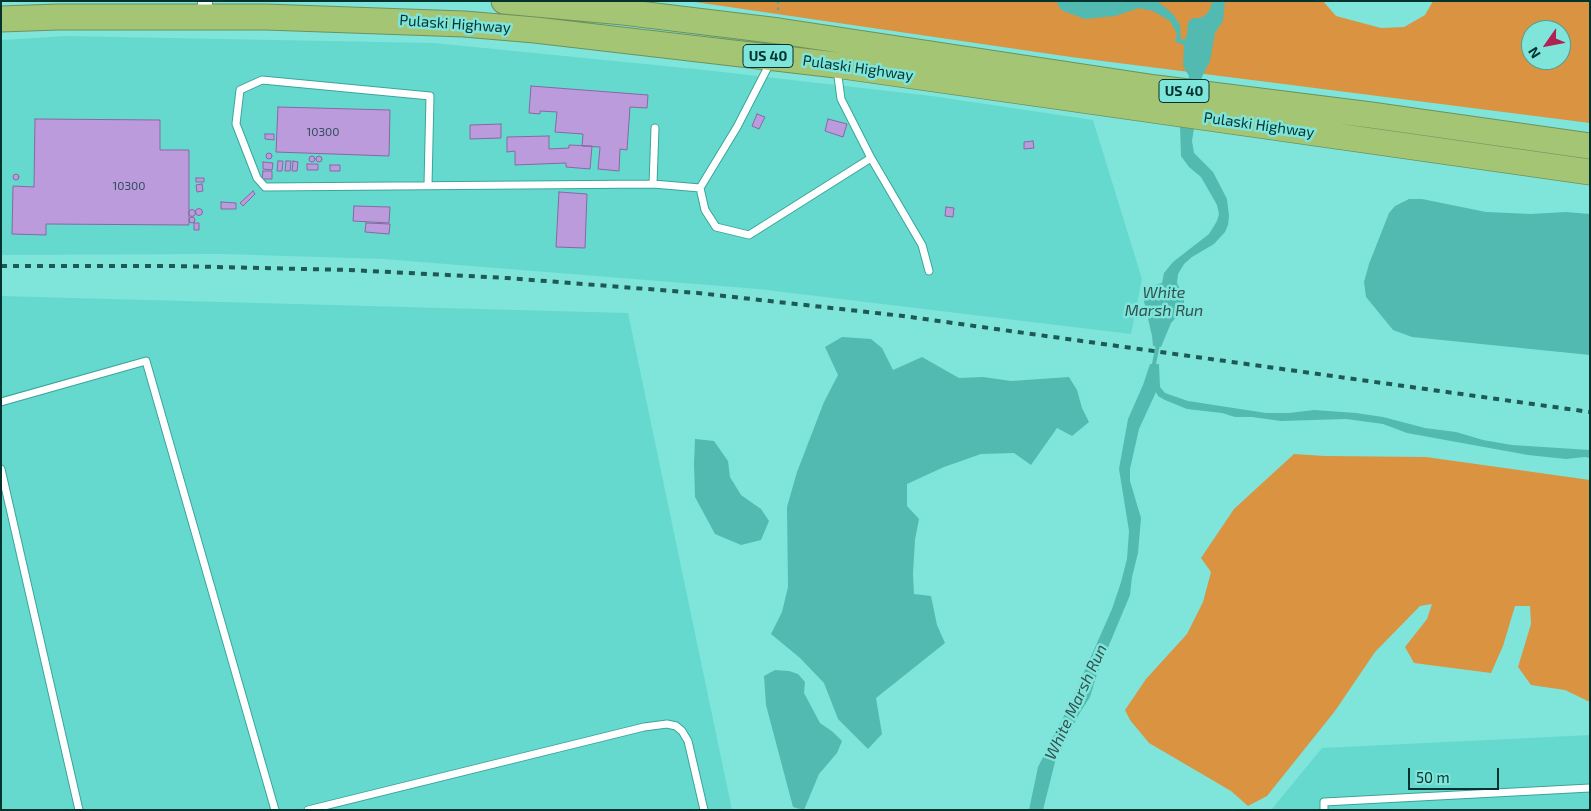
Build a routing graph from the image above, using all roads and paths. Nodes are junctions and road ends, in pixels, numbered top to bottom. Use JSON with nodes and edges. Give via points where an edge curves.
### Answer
{"nodes":[{"id":1,"x":504,"y":1,"type":"edge"},
{"id":2,"x":205,"y":9,"type":"edge"},
{"id":3,"x":1,"y":19,"type":"edge"},
{"id":4,"x":776,"y":44,"type":"junction"},
{"id":5,"x":836,"y":65,"type":"junction"},
{"id":6,"x":655,"y":128,"type":"dead end"},
{"id":7,"x":1590,"y":146,"type":"edge"},
{"id":8,"x":871,"y":158,"type":"junction"},
{"id":9,"x":1590,"y":172,"type":"edge"},
{"id":10,"x":653,"y":184,"type":"junction"},
{"id":11,"x":428,"y":185,"type":"junction"},
{"id":12,"x":700,"y":188,"type":"junction"},
{"id":13,"x":929,"y":272,"type":"dead end"},
{"id":14,"x":1,"y":402,"type":"edge"},
{"id":15,"x":1,"y":469,"type":"edge"},
{"id":16,"x":1590,"y":788,"type":"edge"},
{"id":17,"x":79,"y":810,"type":"edge"},
{"id":18,"x":275,"y":810,"type":"edge"},
{"id":19,"x":308,"y":810,"type":"edge"},
{"id":20,"x":704,"y":810,"type":"edge"},
{"id":21,"x":1324,"y":810,"type":"edge"}],
"edges":[{"from":1,"to":4,"type":"highway","name":"Pulaski Highway","number":"US 40","via":[[623,12]]},
{"from":2,"to":3,"type":"highway","name":"Pulaski Highway","number":"US 40"},
{"from":2,"to":4,"type":"highway","name":"Pulaski Highway","number":"US 40"},
{"from":4,"to":5,"type":"highway","name":"Pulaski Highway","number":"US 40"},
{"from":4,"to":7,"type":"highway","name":"Pulaski Highway","number":"US 40","via":[[1156,88]]},
{"from":4,"to":12,"type":"lane","via":[[737,127]]},
{"from":5,"to":8,"type":"lane","via":[[841,99]]},
{"from":5,"to":9,"type":"highway","name":"Pulaski Highway","number":"US 40"},
{"from":6,"to":10,"type":"lane"},
{"from":8,"to":12,"type":"lane","via":[[749,235],[716,228],[705,210]]},
{"from":8,"to":13,"type":"lane","via":[[922,245]]},
{"from":10,"to":11,"type":"lane"},
{"from":10,"to":12,"type":"lane"},
{"from":11,"to":11,"type":"lane","via":[[266,187],[257,178],[236,124],[240,90],[262,80],[430,96]]},
{"from":14,"to":18,"type":"lane","via":[[146,361]]},
{"from":15,"to":17,"type":"lane"},
{"from":16,"to":21,"type":"lane","via":[[1324,802]]},
{"from":19,"to":20,"type":"lane","via":[[667,724],[676,726],[688,741]]}]}
